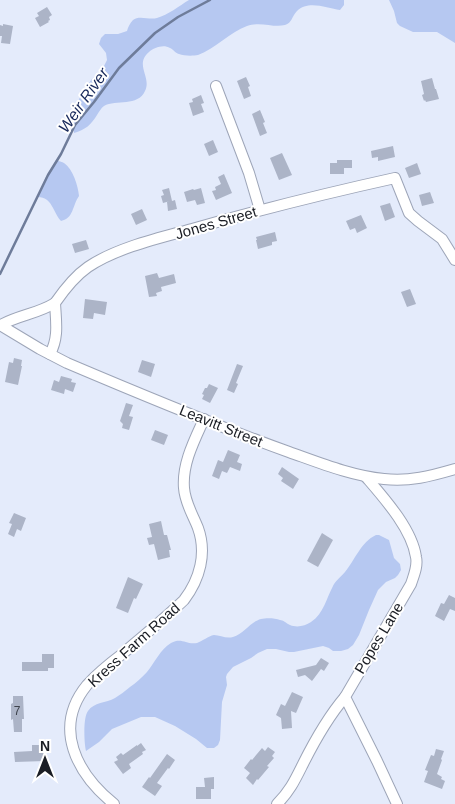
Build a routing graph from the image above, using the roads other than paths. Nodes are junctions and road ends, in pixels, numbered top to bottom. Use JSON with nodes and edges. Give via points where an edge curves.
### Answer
{"nodes":[{"id":1,"x":216,"y":86,"type":"dead end"},
{"id":2,"x":260,"y":210,"type":"junction"},
{"id":3,"x":455,"y":260,"type":"edge"},
{"id":4,"x":54,"y":303,"type":"junction"},
{"id":5,"x":0,"y":325,"type":"edge"},
{"id":6,"x":50,"y":354,"type":"junction"},
{"id":7,"x":204,"y":419,"type":"junction"},
{"id":8,"x":455,"y":469,"type":"edge"},
{"id":9,"x":366,"y":477,"type":"junction"},
{"id":10,"x":345,"y":697,"type":"junction"},
{"id":11,"x":114,"y":804,"type":"edge"},
{"id":12,"x":278,"y":804,"type":"edge"},
{"id":13,"x":396,"y":804,"type":"edge"}],
"edges":[{"from":1,"to":2,"type":"street"},
{"from":2,"to":3,"type":"street","name":"Jones Street","via":[[395,178],[409,212],[442,239]]},
{"from":2,"to":4,"type":"street","name":"Jones Street","via":[[167,236],[96,262],[82,272]]},
{"from":4,"to":5,"type":"street","name":"Jones Street"},
{"from":4,"to":6,"type":"street","via":[[56,336]]},
{"from":5,"to":6,"type":"street","name":"Leavitt Street"},
{"from":6,"to":7,"type":"street","name":"Leavitt Street"},
{"from":7,"to":9,"type":"street","name":"Leavitt Street"},
{"from":7,"to":11,"type":"street","name":"Kress Farm Road","via":[[189,455],[184,479],[185,497],[201,540],[198,578],[184,600],[106,667],[74,707],[71,733],[75,756],[98,790]]},
{"from":8,"to":9,"type":"street","name":"Leavitt Street","via":[[402,480]]},
{"from":9,"to":10,"type":"street","name":"Popes Lane","via":[[393,509],[408,534],[417,558],[416,570]]},
{"from":10,"to":12,"type":"street","via":[[322,730],[290,790]]},
{"from":10,"to":13,"type":"street"}]}
